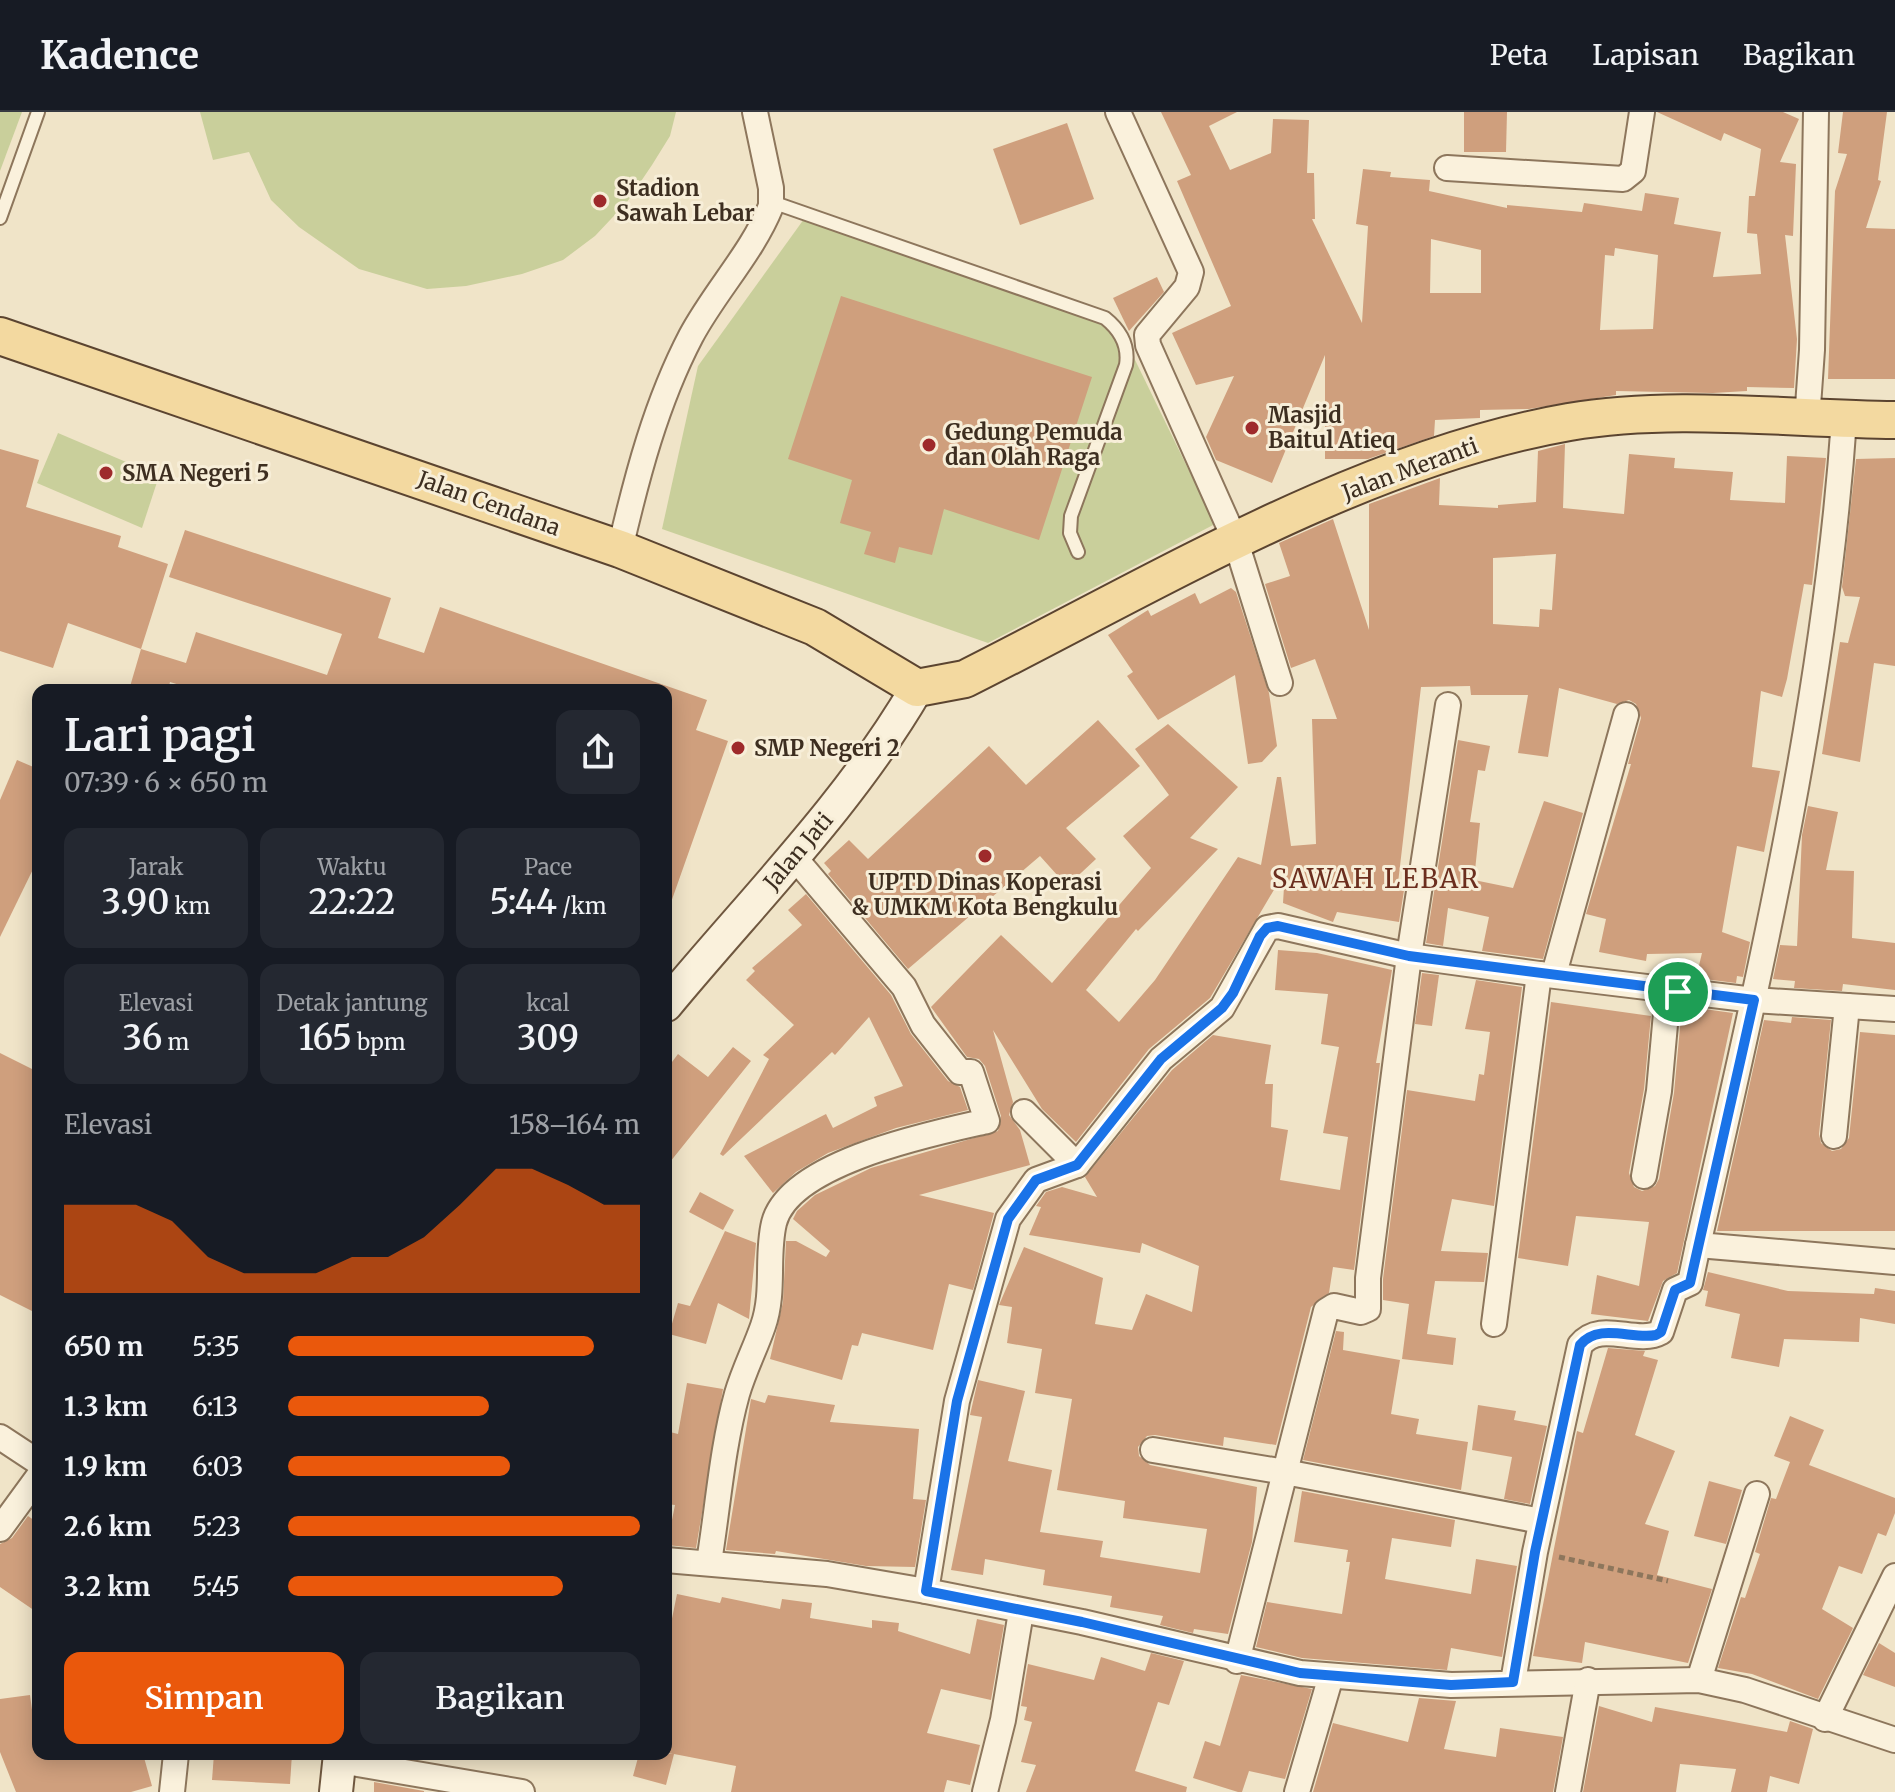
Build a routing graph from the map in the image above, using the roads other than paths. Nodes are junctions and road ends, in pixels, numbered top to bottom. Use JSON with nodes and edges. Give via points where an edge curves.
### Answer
{"nodes":[{"id":1,"x":38,"y":112,"type":"edge"},
{"id":2,"x":755,"y":112,"type":"edge"},
{"id":3,"x":1118,"y":112,"type":"edge"},
{"id":4,"x":1642,"y":112,"type":"edge"},
{"id":5,"x":1816,"y":112,"type":"edge"},
{"id":6,"x":1447,"y":168,"type":"dead end"},
{"id":7,"x":772,"y":202,"type":"junction"},
{"id":8,"x":0,"y":218,"type":"edge"},
{"id":9,"x":0,"y":336,"type":"edge"},
{"id":10,"x":1807,"y":420,"type":"junction"},
{"id":11,"x":1844,"y":420,"type":"junction"},
{"id":12,"x":1895,"y":420,"type":"edge"},
{"id":13,"x":1236,"y":542,"type":"junction"},
{"id":14,"x":620,"y":549,"type":"junction"},
{"id":15,"x":1078,"y":552,"type":"dead end"},
{"id":16,"x":1280,"y":683,"type":"dead end"},
{"id":17,"x":917,"y":688,"type":"junction"},
{"id":18,"x":1448,"y":705,"type":"dead end"},
{"id":19,"x":1626,"y":715,"type":"dead end"},
{"id":20,"x":794,"y":857,"type":"junction"},
{"id":21,"x":1409,"y":956,"type":"junction"},
{"id":22,"x":1546,"y":974,"type":"junction"},
{"id":23,"x":1668,"y":991,"type":"junction"},
{"id":24,"x":672,"y":996,"type":"edge"},
{"id":25,"x":1754,"y":1000,"type":"junction"},
{"id":26,"x":1847,"y":1006,"type":"junction"},
{"id":27,"x":1895,"y":1009,"type":"edge"},
{"id":28,"x":1024,"y":1112,"type":"dead end"},
{"id":29,"x":1834,"y":1136,"type":"dead end"},
{"id":30,"x":1077,"y":1165,"type":"junction"},
{"id":31,"x":1644,"y":1176,"type":"dead end"},
{"id":32,"x":1698,"y":1245,"type":"junction"},
{"id":33,"x":1895,"y":1262,"type":"edge"},
{"id":34,"x":1494,"y":1324,"type":"dead end"},
{"id":35,"x":0,"y":1437,"type":"edge"},
{"id":36,"x":1153,"y":1450,"type":"dead end"},
{"id":37,"x":32,"y":1458,"type":"edge"},
{"id":38,"x":1285,"y":1472,"type":"junction"},
{"id":39,"x":32,"y":1485,"type":"edge"},
{"id":40,"x":1757,"y":1494,"type":"dead end"},
{"id":41,"x":1541,"y":1521,"type":"junction"},
{"id":42,"x":0,"y":1529,"type":"edge"},
{"id":43,"x":672,"y":1560,"type":"edge"},
{"id":44,"x":709,"y":1562,"type":"junction"},
{"id":45,"x":1895,"y":1576,"type":"edge"},
{"id":46,"x":926,"y":1591,"type":"junction"},
{"id":47,"x":1021,"y":1612,"type":"junction"},
{"id":48,"x":1237,"y":1661,"type":"junction"},
{"id":49,"x":1331,"y":1676,"type":"junction"},
{"id":50,"x":1588,"y":1680,"type":"junction"},
{"id":51,"x":1699,"y":1680,"type":"junction"},
{"id":52,"x":1513,"y":1682,"type":"junction"},
{"id":53,"x":1825,"y":1719,"type":"junction"},
{"id":54,"x":1895,"y":1740,"type":"edge"},
{"id":55,"x":175,"y":1760,"type":"edge"},
{"id":56,"x":339,"y":1769,"type":"edge"},
{"id":57,"x":172,"y":1792,"type":"edge"},
{"id":58,"x":522,"y":1792,"type":"edge"},
{"id":59,"x":985,"y":1792,"type":"edge"},
{"id":60,"x":1297,"y":1792,"type":"edge"},
{"id":61,"x":1568,"y":1792,"type":"edge"}],
"edges":[{"from":1,"to":8,"type":"lane"},
{"from":2,"to":7,"type":"street"},
{"from":3,"to":13,"type":"street","via":[[1191,272],[1187,287],[1147,335],[1148,345]]},
{"from":4,"to":6,"type":"street","via":[[1635,166],[1623,179]]},
{"from":5,"to":10,"type":"street"},
{"from":7,"to":14,"type":"street","via":[[674,372],[642,461]]},
{"from":7,"to":15,"type":"lane","via":[[1105,318],[1115,326],[1126,347],[1126,365],[1071,516],[1070,533]]},
{"from":9,"to":14,"type":"main road","name":"Jalan Cendana"},
{"from":10,"to":11,"type":"main road","name":"Jalan Meranti"},
{"from":10,"to":13,"type":"main road","name":"Jalan Meranti","via":[[1675,414],[1569,422],[1416,463]]},
{"from":11,"to":12,"type":"main road","name":"Jalan Meranti"},
{"from":11,"to":25,"type":"street","via":[[1829,580]]},
{"from":13,"to":16,"type":"street"},
{"from":13,"to":17,"type":"main road","name":"Jalan Meranti","via":[[965,679]]},
{"from":14,"to":17,"type":"main road","name":"Jalan Cendana","via":[[815,627]]},
{"from":17,"to":20,"type":"street","name":"Jalan Jati","via":[[885,742]]},
{"from":18,"to":21,"type":"street"},
{"from":19,"to":22,"type":"street"},
{"from":20,"to":24,"type":"street","name":"Jalan Jati"},
{"from":20,"to":44,"type":"street","via":[[904,987],[923,1025],[960,1072],[971,1072],[987,1121],[931,1133],[834,1167],[788,1199],[774,1220],[764,1324],[736,1398]]},
{"from":21,"to":22,"type":"street"},
{"from":21,"to":30,"type":"street","via":[[1278,926],[1267,928],[1222,1008],[1161,1059]]},
{"from":21,"to":38,"type":"street","via":[[1368,1309],[1334,1306],[1326,1311]]},
{"from":22,"to":23,"type":"street"},
{"from":22,"to":34,"type":"street"},
{"from":23,"to":25,"type":"street"},
{"from":23,"to":31,"type":"street"},
{"from":25,"to":26,"type":"street"},
{"from":25,"to":32,"type":"street"},
{"from":26,"to":27,"type":"street"},
{"from":26,"to":29,"type":"street"},
{"from":28,"to":30,"type":"street"},
{"from":30,"to":46,"type":"street","via":[[1036,1180],[1008,1219],[957,1401]]},
{"from":32,"to":33,"type":"street"},
{"from":32,"to":41,"type":"street","via":[[1690,1283],[1675,1290],[1661,1332],[1597,1334],[1580,1347]]},
{"from":35,"to":37,"type":"street"},
{"from":36,"to":38,"type":"street"},
{"from":38,"to":41,"type":"street"},
{"from":38,"to":48,"type":"street"},
{"from":39,"to":42,"type":"street"},
{"from":40,"to":51,"type":"street"},
{"from":41,"to":52,"type":"street"},
{"from":43,"to":44,"type":"street"},
{"from":44,"to":46,"type":"street"},
{"from":45,"to":53,"type":"street"},
{"from":46,"to":47,"type":"street"},
{"from":47,"to":48,"type":"street"},
{"from":47,"to":59,"type":"street"},
{"from":48,"to":49,"type":"street"},
{"from":49,"to":52,"type":"street","via":[[1451,1685]]},
{"from":49,"to":60,"type":"street"},
{"from":50,"to":51,"type":"street"},
{"from":50,"to":52,"type":"street"},
{"from":50,"to":61,"type":"street"},
{"from":51,"to":53,"type":"street","via":[[1745,1690]]},
{"from":53,"to":54,"type":"street"},
{"from":55,"to":57,"type":"street"},
{"from":56,"to":58,"type":"street"}]}
